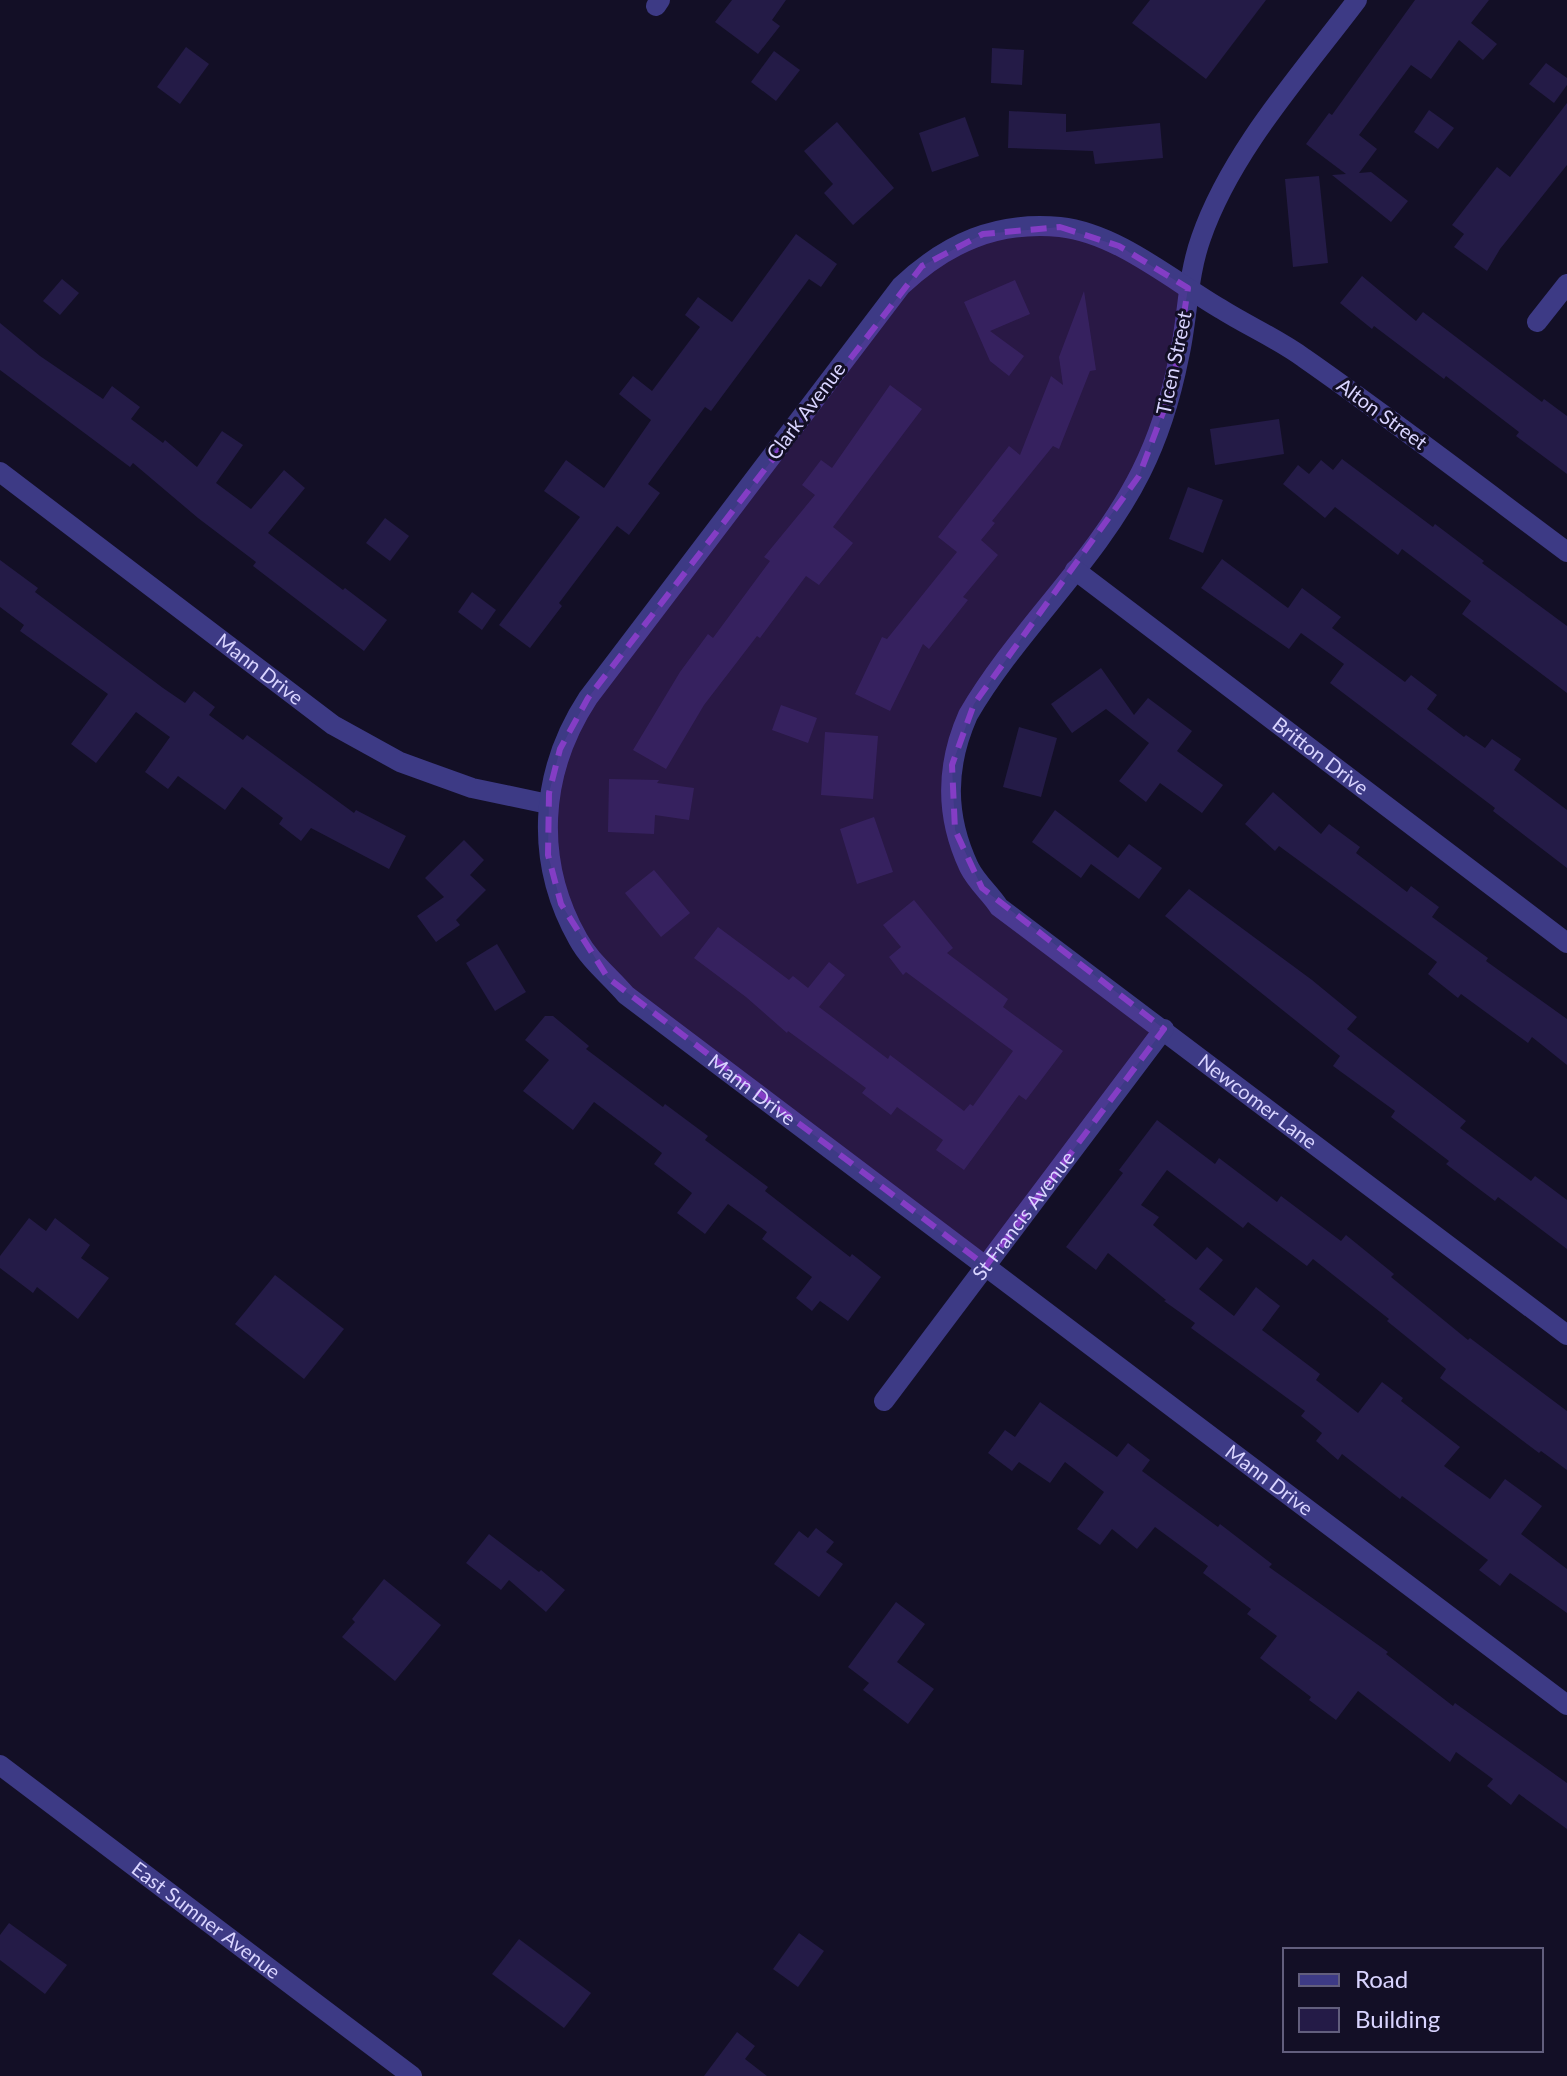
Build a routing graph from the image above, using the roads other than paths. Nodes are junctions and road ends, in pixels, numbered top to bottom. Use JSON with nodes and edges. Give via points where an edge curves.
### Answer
{"nodes":[{"id":1,"x":1357,"y":0,"type":"edge"},
{"id":2,"x":1567,"y":284,"type":"edge"},
{"id":3,"x":1188,"y":288,"type":"junction"},
{"id":4,"x":1537,"y":322,"type":"dead end"},
{"id":5,"x":0,"y":472,"type":"edge"},
{"id":6,"x":1567,"y":552,"type":"edge"},
{"id":7,"x":1075,"y":570,"type":"junction"},
{"id":8,"x":548,"y":804,"type":"junction"},
{"id":9,"x":963,"y":855,"type":"joint"},
{"id":10,"x":1567,"y":943,"type":"edge"},
{"id":11,"x":1164,"y":1029,"type":"junction"},
{"id":12,"x":986,"y":1266,"type":"junction"},
{"id":13,"x":1567,"y":1335,"type":"edge"},
{"id":14,"x":884,"y":1401,"type":"dead end"},
{"id":15,"x":1567,"y":1705,"type":"edge"},
{"id":16,"x":0,"y":1765,"type":"edge"},
{"id":17,"x":412,"y":2076,"type":"edge"}],
"edges":[{"from":1,"to":3,"type":"street","name":"Ticen Street","via":[[1231,171],[1200,240]]},
{"from":2,"to":4,"type":"street"},
{"from":3,"to":6,"type":"street","name":"Alton Street","via":[[1347,386]]},
{"from":3,"to":7,"type":"street","name":"Ticen Street","via":[[1180,357],[1150,453],[1119,510]]},
{"from":3,"to":8,"type":"street","name":"Clark Avenue","via":[[1119,246],[1060,227],[983,234],[922,266],[895,294],[588,698],[560,749]]},
{"from":5,"to":8,"type":"street","name":"Mann Drive","via":[[333,725],[400,762],[472,788]]},
{"from":7,"to":9,"type":"street","name":"Ticen Street","via":[[974,704],[957,740],[950,805]]},
{"from":7,"to":10,"type":"street","name":"Britton Drive"},
{"from":8,"to":12,"type":"street","name":"Mann Drive","via":[[548,855],[561,904],[577,938],[608,978]]},
{"from":9,"to":11,"type":"street","name":"Newcomer Lane","via":[[999,907]]},
{"from":11,"to":12,"type":"street","name":"St Francis Avenue"},
{"from":11,"to":13,"type":"street","name":"Newcomer Lane"},
{"from":12,"to":14,"type":"street","name":"St Francis Avenue"},
{"from":12,"to":15,"type":"street","name":"Mann Drive"},
{"from":16,"to":17,"type":"street","name":"East Sumner Avenue"}]}
